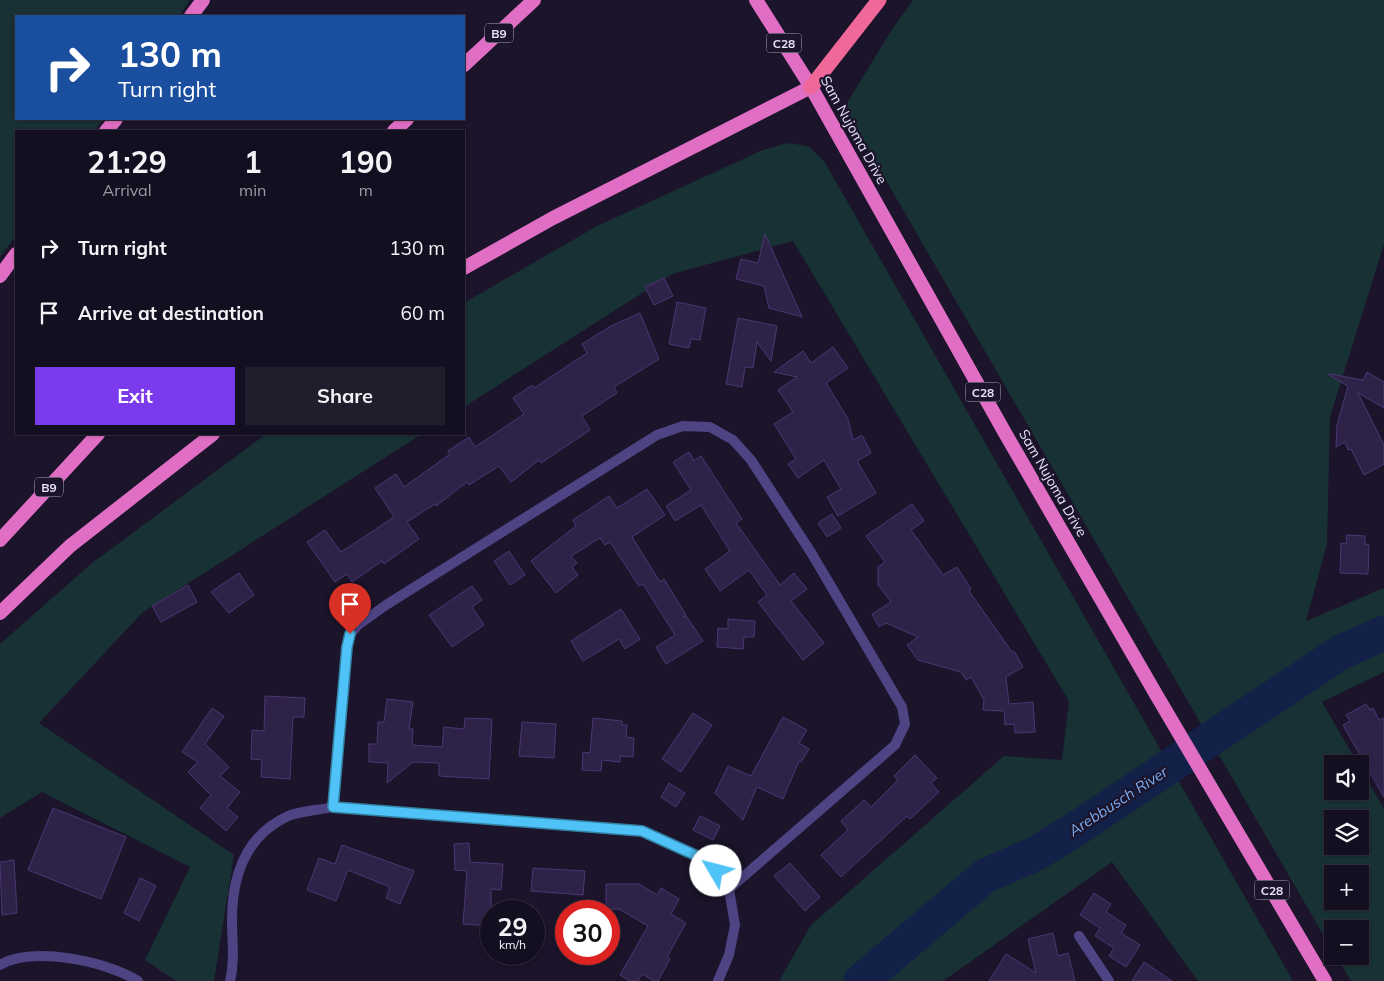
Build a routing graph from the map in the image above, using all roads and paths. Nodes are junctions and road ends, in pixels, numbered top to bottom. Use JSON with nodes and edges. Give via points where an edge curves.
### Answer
{"nodes":[{"id":1,"x":203,"y":0,"type":"edge"},
{"id":2,"x":534,"y":0,"type":"edge"},
{"id":3,"x":756,"y":0,"type":"edge"},
{"id":4,"x":879,"y":0,"type":"edge"},
{"id":5,"x":192,"y":15,"type":"edge"},
{"id":6,"x":465,"y":64,"type":"edge"},
{"id":7,"x":812,"y":87,"type":"junction"},
{"id":8,"x":115,"y":120,"type":"edge"},
{"id":9,"x":406,"y":120,"type":"edge"},
{"id":10,"x":107,"y":130,"type":"edge"},
{"id":11,"x":395,"y":130,"type":"edge"},
{"id":12,"x":15,"y":255,"type":"edge"},
{"id":13,"x":465,"y":267,"type":"edge"},
{"id":14,"x":0,"y":276,"type":"edge"},
{"id":15,"x":97,"y":435,"type":"edge"},
{"id":16,"x":212,"y":435,"type":"edge"},
{"id":17,"x":0,"y":540,"type":"edge"},
{"id":18,"x":0,"y":613,"type":"edge"},
{"id":19,"x":333,"y":807,"type":"junction"},
{"id":20,"x":729,"y":889,"type":"junction"},
{"id":21,"x":1079,"y":936,"type":"dead end"},
{"id":22,"x":0,"y":965,"type":"edge"},
{"id":23,"x":138,"y":981,"type":"edge"},
{"id":24,"x":230,"y":981,"type":"edge"},
{"id":25,"x":718,"y":981,"type":"edge"},
{"id":26,"x":1109,"y":981,"type":"edge"},
{"id":27,"x":1325,"y":981,"type":"edge"}],
"edges":[{"from":1,"to":5,"type":"highway"},
{"from":2,"to":6,"type":"highway","number":"B9"},
{"from":3,"to":7,"type":"highway","name":"Sam Nujoma Drive","number":"C28"},
{"from":4,"to":7,"type":"highway"},
{"from":7,"to":13,"type":"highway","via":[[553,218]]},
{"from":7,"to":27,"type":"highway","name":"Sam Nujoma Drive","number":"C28","via":[[1005,433]]},
{"from":8,"to":10,"type":"highway"},
{"from":9,"to":11,"type":"highway"},
{"from":12,"to":14,"type":"highway"},
{"from":15,"to":17,"type":"highway","number":"B9"},
{"from":16,"to":18,"type":"highway","via":[[70,546]]},
{"from":19,"to":20,"type":"street","via":[[642,831],[695,855],[716,871]]},
{"from":19,"to":20,"type":"street","via":[[347,647],[350,634],[358,625],[657,435],[683,426],[710,427],[733,440],[751,460],[812,554],[902,707],[904,724],[895,745]]},
{"from":19,"to":24,"type":"street","via":[[290,815],[256,841],[241,862],[234,886]]},
{"from":20,"to":25,"type":"street","via":[[735,925],[729,955]]},
{"from":21,"to":26,"type":"street"},
{"from":22,"to":23,"type":"street","via":[[26,956],[82,959]]}]}
